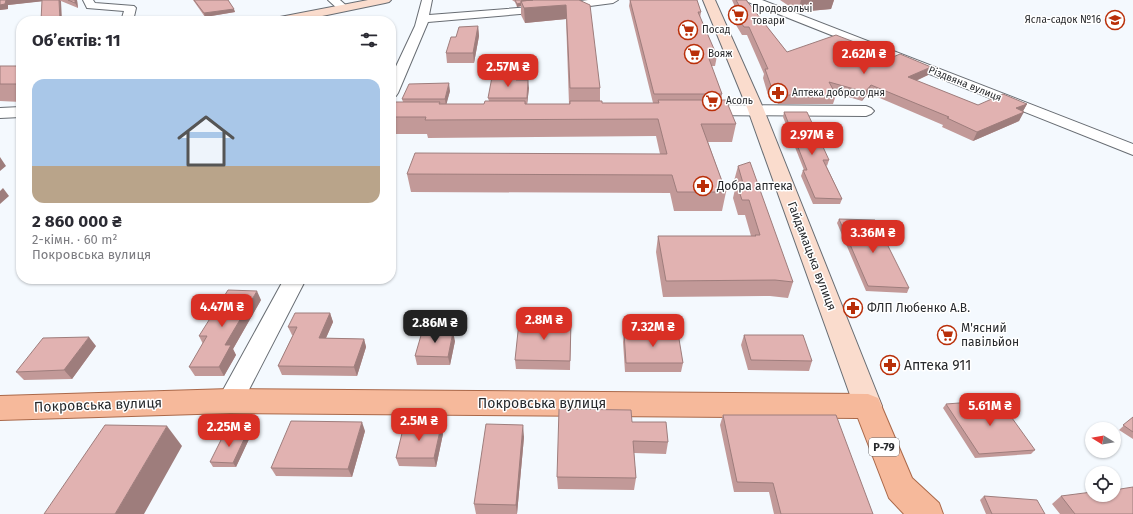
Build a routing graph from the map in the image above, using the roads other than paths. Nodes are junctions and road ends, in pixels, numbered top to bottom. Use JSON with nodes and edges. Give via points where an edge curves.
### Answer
{"nodes":[{"id":1,"x":88,"y":0,"type":"edge"},
{"id":2,"x":333,"y":0,"type":"edge"},
{"id":3,"x":385,"y":0,"type":"edge"},
{"id":4,"x":427,"y":0,"type":"edge"},
{"id":5,"x":613,"y":0,"type":"edge"},
{"id":6,"x":709,"y":0,"type":"edge"},
{"id":7,"x":752,"y":0,"type":"edge"},
{"id":8,"x":343,"y":8,"type":"junction"},
{"id":9,"x":128,"y":16,"type":"edge"},
{"id":10,"x":304,"y":16,"type":"edge"},
{"id":11,"x":423,"y":20,"type":"junction"},
{"id":12,"x":396,"y":82,"type":"edge"},
{"id":13,"x":756,"y":110,"type":"junction"},
{"id":14,"x":688,"y":111,"type":"edge"},
{"id":15,"x":866,"y":111,"type":"dead end"},
{"id":16,"x":0,"y":112,"type":"edge"},
{"id":17,"x":16,"y":112,"type":"edge"},
{"id":18,"x":1133,"y":150,"type":"edge"},
{"id":19,"x":292,"y":284,"type":"edge"},
{"id":20,"x":230,"y":401,"type":"junction"},
{"id":21,"x":868,"y":406,"type":"junction"},
{"id":22,"x":0,"y":408,"type":"edge"},
{"id":23,"x":905,"y":501,"type":"edge"},
{"id":24,"x":927,"y":514,"type":"edge"}],
"edges":[{"from":1,"to":9,"type":"street","via":[[91,6],[130,8]]},
{"from":2,"to":8,"type":"street"},
{"from":3,"to":8,"type":"street"},
{"from":4,"to":11,"type":"street"},
{"from":5,"to":11,"type":"street"},
{"from":6,"to":13,"type":"street","name":"Гайдамацька вулиця"},
{"from":7,"to":18,"type":"street","name":"Різдвяна вулиця"},
{"from":8,"to":10,"type":"street"},
{"from":11,"to":12,"type":"street"},
{"from":13,"to":14,"type":"street"},
{"from":13,"to":15,"type":"street"},
{"from":13,"to":21,"type":"street","name":"Гайдамацька вулиця"},
{"from":16,"to":17,"type":"street"},
{"from":19,"to":20,"type":"street"},
{"from":20,"to":21,"type":"main road","name":"Покровська вулиця"},
{"from":20,"to":22,"type":"main road","name":"Покровська вулиця"},
{"from":21,"to":23,"type":"main road","name":"Гайдамацька вулиця","number":"Р-79"},
{"from":23,"to":24,"type":"main road","number":"Р-79"}]}
